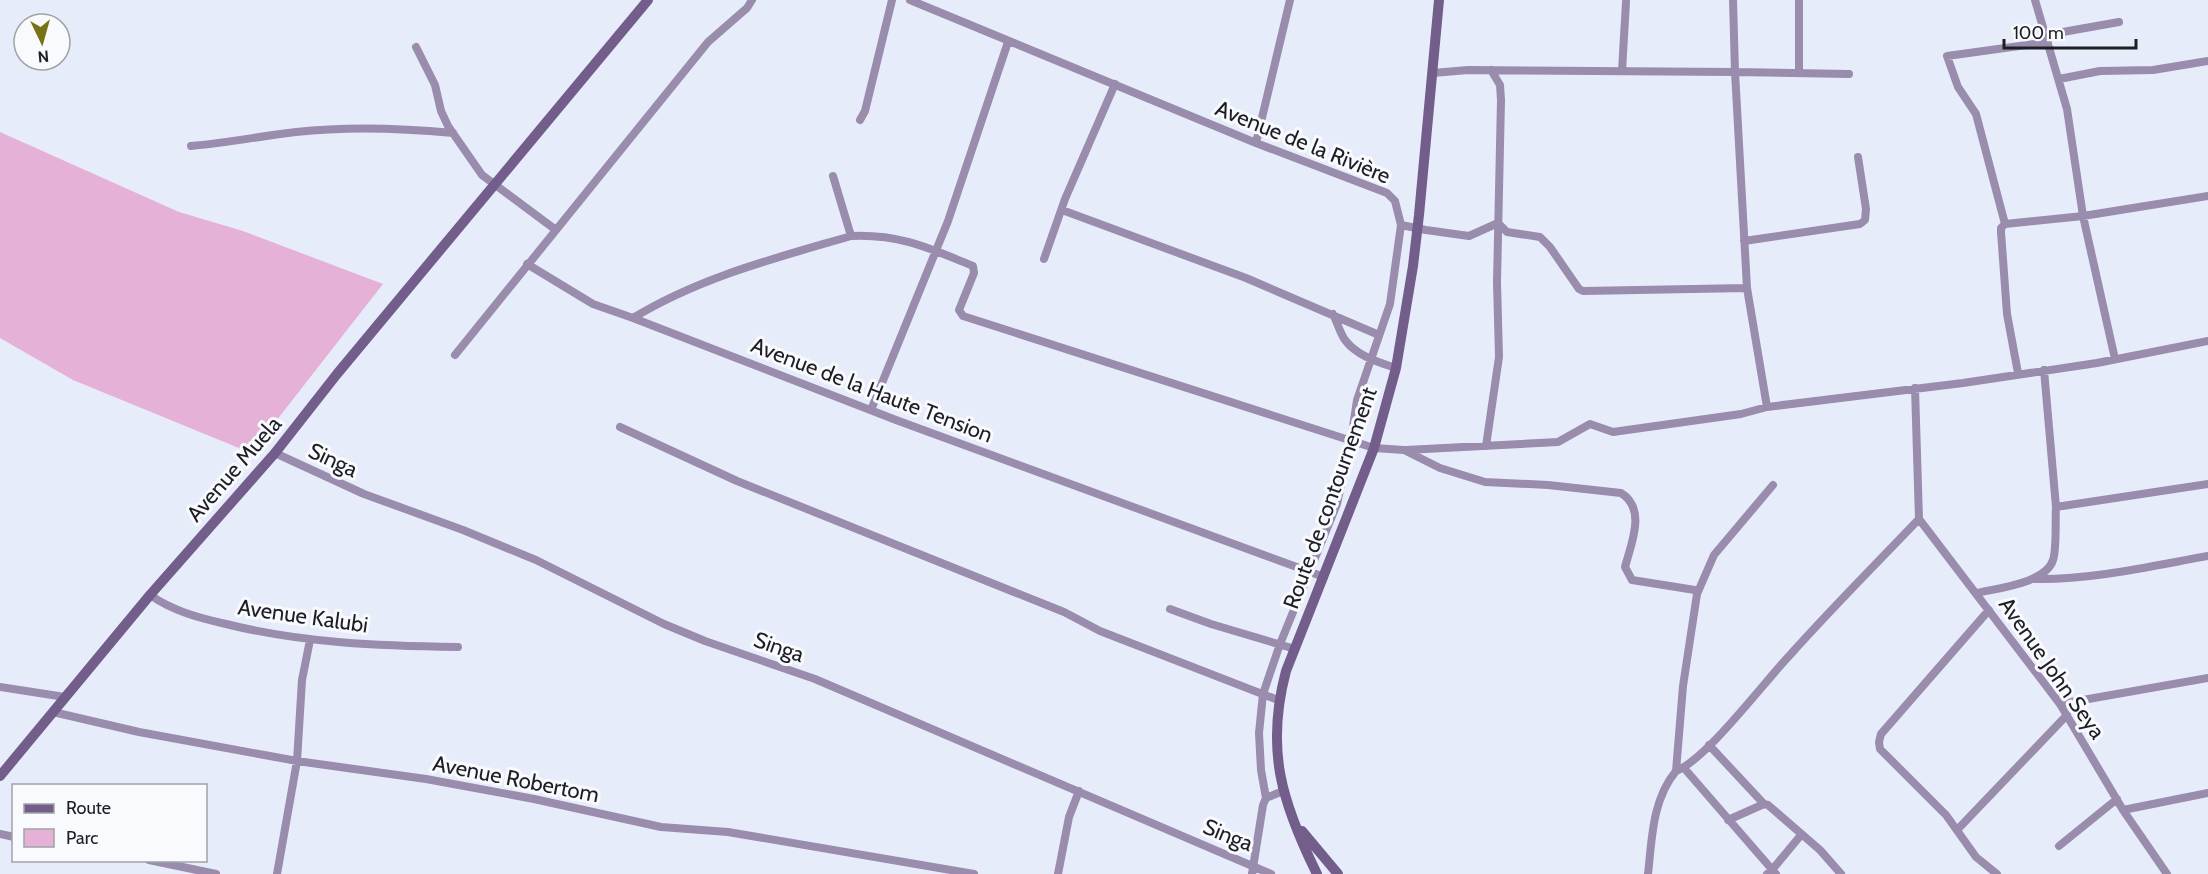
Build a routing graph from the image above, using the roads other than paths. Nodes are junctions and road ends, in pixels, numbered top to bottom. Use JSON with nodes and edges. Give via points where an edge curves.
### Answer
{"nodes":[{"id":1,"x":648,"y":0,"type":"edge"},
{"id":2,"x":752,"y":0,"type":"edge"},
{"id":3,"x":892,"y":0,"type":"edge"},
{"id":4,"x":910,"y":0,"type":"edge"},
{"id":5,"x":1290,"y":0,"type":"edge"},
{"id":6,"x":1439,"y":0,"type":"edge"},
{"id":7,"x":1733,"y":0,"type":"edge"},
{"id":8,"x":1799,"y":0,"type":"edge"},
{"id":9,"x":2036,"y":0,"type":"edge"},
{"id":10,"x":1626,"y":2,"type":"dead end"},
{"id":11,"x":2120,"y":22,"type":"dead end"},
{"id":12,"x":2047,"y":38,"type":"junction"},
{"id":13,"x":1008,"y":42,"type":"junction"},
{"id":14,"x":416,"y":47,"type":"dead end"},
{"id":15,"x":2208,"y":61,"type":"edge"},
{"id":16,"x":1491,"y":70,"type":"junction"},
{"id":17,"x":1622,"y":71,"type":"junction"},
{"id":18,"x":1735,"y":72,"type":"junction"},
{"id":19,"x":1433,"y":73,"type":"junction"},
{"id":20,"x":1799,"y":73,"type":"junction"},
{"id":21,"x":1849,"y":74,"type":"dead end"},
{"id":22,"x":2059,"y":79,"type":"junction"},
{"id":23,"x":1115,"y":84,"type":"junction"},
{"id":24,"x":860,"y":120,"type":"dead end"},
{"id":25,"x":453,"y":133,"type":"junction"},
{"id":26,"x":1256,"y":143,"type":"junction"},
{"id":27,"x":191,"y":146,"type":"dead end"},
{"id":28,"x":1858,"y":157,"type":"dead end"},
{"id":29,"x":833,"y":176,"type":"dead end"},
{"id":30,"x":495,"y":184,"type":"junction"},
{"id":31,"x":2208,"y":196,"type":"edge"},
{"id":32,"x":1062,"y":210,"type":"junction"},
{"id":33,"x":2083,"y":216,"type":"junction"},
{"id":34,"x":1498,"y":223,"type":"junction"},
{"id":35,"x":2005,"y":224,"type":"junction"},
{"id":36,"x":1401,"y":225,"type":"junction"},
{"id":37,"x":1417,"y":228,"type":"junction"},
{"id":38,"x":556,"y":230,"type":"junction"},
{"id":39,"x":851,"y":236,"type":"junction"},
{"id":40,"x":1744,"y":242,"type":"junction"},
{"id":41,"x":936,"y":251,"type":"junction"},
{"id":42,"x":1044,"y":259,"type":"dead end"},
{"id":43,"x":527,"y":264,"type":"junction"},
{"id":44,"x":1747,"y":288,"type":"junction"},
{"id":45,"x":1333,"y":314,"type":"junction"},
{"id":46,"x":633,"y":318,"type":"junction"},
{"id":47,"x":1379,"y":335,"type":"junction"},
{"id":48,"x":2208,"y":341,"type":"edge"},
{"id":49,"x":455,"y":355,"type":"dead end"},
{"id":50,"x":1370,"y":359,"type":"junction"},
{"id":51,"x":2115,"y":359,"type":"junction"},
{"id":52,"x":1396,"y":369,"type":"junction"},
{"id":53,"x":2044,"y":370,"type":"junction"},
{"id":54,"x":2018,"y":373,"type":"junction"},
{"id":55,"x":1915,"y":388,"type":"junction"},
{"id":56,"x":1767,"y":406,"type":"junction"},
{"id":57,"x":871,"y":410,"type":"junction"},
{"id":58,"x":620,"y":427,"type":"dead end"},
{"id":59,"x":1351,"y":440,"type":"junction"},
{"id":60,"x":1486,"y":446,"type":"junction"},
{"id":61,"x":1374,"y":448,"type":"junction"},
{"id":62,"x":1404,"y":450,"type":"junction"},
{"id":63,"x":275,"y":453,"type":"junction"},
{"id":64,"x":2208,"y":484,"type":"edge"},
{"id":65,"x":1773,"y":485,"type":"dead end"},
{"id":66,"x":2056,"y":507,"type":"junction"},
{"id":67,"x":1919,"y":519,"type":"junction"},
{"id":68,"x":2208,"y":556,"type":"edge"},
{"id":69,"x":1309,"y":571,"type":"junction"},
{"id":70,"x":1324,"y":577,"type":"junction"},
{"id":71,"x":2035,"y":579,"type":"junction"},
{"id":72,"x":1977,"y":593,"type":"junction"},
{"id":73,"x":1697,"y":594,"type":"junction"},
{"id":74,"x":150,"y":595,"type":"junction"},
{"id":75,"x":1170,"y":609,"type":"dead end"},
{"id":76,"x":1989,"y":610,"type":"junction"},
{"id":77,"x":310,"y":640,"type":"junction"},
{"id":78,"x":1280,"y":644,"type":"junction"},
{"id":79,"x":458,"y":647,"type":"dead end"},
{"id":80,"x":1295,"y":649,"type":"junction"},
{"id":81,"x":2208,"y":678,"type":"edge"},
{"id":82,"x":0,"y":687,"type":"edge"},
{"id":83,"x":1263,"y":694,"type":"junction"},
{"id":84,"x":65,"y":697,"type":"junction"},
{"id":85,"x":1278,"y":700,"type":"junction"},
{"id":86,"x":2060,"y":704,"type":"junction"},
{"id":87,"x":52,"y":712,"type":"junction"},
{"id":88,"x":2067,"y":715,"type":"junction"},
{"id":89,"x":1709,"y":746,"type":"junction"},
{"id":90,"x":297,"y":761,"type":"junction"},
{"id":91,"x":1680,"y":770,"type":"junction"},
{"id":92,"x":0,"y":776,"type":"edge"},
{"id":93,"x":1079,"y":790,"type":"junction"},
{"id":94,"x":1283,"y":791,"type":"junction"},
{"id":95,"x":2208,"y":793,"type":"edge"},
{"id":96,"x":1266,"y":798,"type":"junction"},
{"id":97,"x":2117,"y":799,"type":"junction"},
{"id":98,"x":1764,"y":804,"type":"junction"},
{"id":99,"x":2123,"y":810,"type":"junction"},
{"id":100,"x":1728,"y":820,"type":"junction"},
{"id":101,"x":1296,"y":824,"type":"junction"},
{"id":102,"x":1957,"y":830,"type":"junction"},
{"id":103,"x":1802,"y":835,"type":"junction"},
{"id":104,"x":2059,"y":846,"type":"dead end"},
{"id":105,"x":154,"y":862,"type":"edge"},
{"id":106,"x":1253,"y":870,"type":"edge"},
{"id":107,"x":1772,"y":873,"type":"edge"},
{"id":108,"x":216,"y":874,"type":"edge"},
{"id":109,"x":277,"y":874,"type":"edge"},
{"id":110,"x":974,"y":874,"type":"edge"},
{"id":111,"x":1058,"y":874,"type":"edge"},
{"id":112,"x":1271,"y":874,"type":"edge"},
{"id":113,"x":1317,"y":874,"type":"edge"},
{"id":114,"x":1338,"y":874,"type":"edge"},
{"id":115,"x":1648,"y":874,"type":"edge"},
{"id":116,"x":1841,"y":874,"type":"edge"},
{"id":117,"x":1997,"y":874,"type":"edge"},
{"id":118,"x":2167,"y":874,"type":"edge"}],
"edges":[{"from":1,"to":30,"type":"street","name":"Avenue Muela"},
{"from":2,"to":38,"type":"street","via":[[708,42]]},
{"from":3,"to":24,"type":"street"},
{"from":4,"to":13,"type":"street","name":"Avenue de la Rivière"},
{"from":5,"to":26,"type":"street"},
{"from":6,"to":19,"type":"street","name":"Route de contournement"},
{"from":7,"to":18,"type":"street"},
{"from":8,"to":20,"type":"street"},
{"from":9,"to":12,"type":"street"},
{"from":10,"to":17,"type":"street"},
{"from":11,"to":12,"type":"street"},
{"from":12,"to":22,"type":"street"},
{"from":12,"to":35,"type":"street","via":[[1947,56],[1958,87],[1976,114]]},
{"from":13,"to":23,"type":"street","name":"Avenue de la Rivière"},
{"from":13,"to":41,"type":"street"},
{"from":14,"to":25,"type":"street"},
{"from":15,"to":22,"type":"street","via":[[2154,70],[2100,71]]},
{"from":16,"to":17,"type":"street"},
{"from":16,"to":19,"type":"street"},
{"from":16,"to":34,"type":"street","via":[[1500,85]]},
{"from":17,"to":18,"type":"street"},
{"from":18,"to":20,"type":"street"},
{"from":18,"to":40,"type":"street"},
{"from":19,"to":37,"type":"street","name":"Route de contournement"},
{"from":20,"to":21,"type":"street"},
{"from":22,"to":33,"type":"street"},
{"from":23,"to":26,"type":"street","name":"Avenue de la Rivière"},
{"from":23,"to":32,"type":"street"},
{"from":25,"to":27,"type":"street","via":[[355,128]]},
{"from":25,"to":30,"type":"street","via":[[480,172]]},
{"from":26,"to":36,"type":"street","name":"Avenue de la Rivière","via":[[1387,193],[1395,201]]},
{"from":28,"to":40,"type":"street","via":[[1866,209],[1865,220],[1860,224]]},
{"from":29,"to":39,"type":"street"},
{"from":30,"to":38,"type":"street"},
{"from":30,"to":63,"type":"street","name":"Avenue Muela"},
{"from":31,"to":33,"type":"street"},
{"from":32,"to":42,"type":"street"},
{"from":32,"to":45,"type":"street"},
{"from":33,"to":35,"type":"street"},
{"from":33,"to":51,"type":"street"},
{"from":34,"to":37,"type":"street","via":[[1469,236]]},
{"from":34,"to":44,"type":"street","via":[[1507,232],[1540,237],[1583,291]]},
{"from":34,"to":60,"type":"street","via":[[1499,357]]},
{"from":35,"to":54,"type":"street","via":[[2001,232],[2006,302]]},
{"from":36,"to":37,"type":"street"},
{"from":36,"to":47,"type":"street","via":[[1390,304]]},
{"from":37,"to":52,"type":"street","name":"Route de contournement"},
{"from":38,"to":43,"type":"street"},
{"from":39,"to":41,"type":"street","via":[[907,240]]},
{"from":39,"to":46,"type":"street","via":[[736,269]]},
{"from":40,"to":44,"type":"street"},
{"from":41,"to":57,"type":"street"},
{"from":41,"to":59,"type":"street","via":[[973,266],[959,310],[963,316]]},
{"from":43,"to":46,"type":"street","name":"Avenue de la Haute Tension","via":[[593,304]]},
{"from":43,"to":49,"type":"street"},
{"from":44,"to":56,"type":"street"},
{"from":45,"to":47,"type":"street"},
{"from":45,"to":50,"type":"street","via":[[1345,340]]},
{"from":46,"to":57,"type":"street","name":"Avenue de la Haute Tension"},
{"from":47,"to":50,"type":"street"},
{"from":48,"to":51,"type":"street"},
{"from":50,"to":52,"type":"street"},
{"from":50,"to":59,"type":"street"},
{"from":51,"to":53,"type":"street"},
{"from":52,"to":61,"type":"street","name":"Route de contournement"},
{"from":53,"to":54,"type":"street"},
{"from":53,"to":66,"type":"street"},
{"from":54,"to":55,"type":"street"},
{"from":55,"to":56,"type":"street"},
{"from":55,"to":67,"type":"street"},
{"from":56,"to":60,"type":"street","via":[[1741,414],[1613,432],[1590,424],[1558,442]]},
{"from":57,"to":69,"type":"street","name":"Avenue de la Haute Tension"},
{"from":58,"to":83,"type":"street","via":[[738,481]]},
{"from":59,"to":61,"type":"street"},
{"from":59,"to":69,"type":"street","via":[[1337,504]]},
{"from":60,"to":62,"type":"street"},
{"from":61,"to":62,"type":"street"},
{"from":61,"to":70,"type":"street","name":"Route de contournement"},
{"from":62,"to":73,"type":"street","via":[[1440,468],[1485,482],[1621,493],[1633,504],[1636,525],[1625,567],[1632,580],[1695,590]]},
{"from":63,"to":74,"type":"street","name":"Avenue Muela"},
{"from":63,"to":93,"type":"street","name":"Singa","via":[[364,494],[536,560],[705,641],[815,679]]},
{"from":64,"to":66,"type":"street"},
{"from":65,"to":73,"type":"street","via":[[1714,555]]},
{"from":66,"to":71,"type":"street","via":[[2053,560]]},
{"from":67,"to":72,"type":"street","name":"Avenue John Seya"},
{"from":67,"to":89,"type":"street","via":[[1790,654]]},
{"from":68,"to":71,"type":"street","via":[[2117,572]]},
{"from":69,"to":70,"type":"street","name":"Avenue de la Haute Tension"},
{"from":69,"to":78,"type":"street"},
{"from":70,"to":80,"type":"street","name":"Route de contournement"},
{"from":71,"to":72,"type":"street"},
{"from":72,"to":76,"type":"street","name":"Avenue John Seya"},
{"from":73,"to":91,"type":"street","via":[[1683,686]]},
{"from":74,"to":77,"type":"street","name":"Avenue Kalubi","via":[[174,609],[215,622]]},
{"from":74,"to":84,"type":"street","name":"Avenue Muela"},
{"from":75,"to":78,"type":"street"},
{"from":76,"to":86,"type":"street","name":"Avenue John Seya"},
{"from":76,"to":102,"type":"street","via":[[1881,734],[1879,742],[1880,749]]},
{"from":77,"to":79,"type":"street","name":"Avenue Kalubi"},
{"from":77,"to":90,"type":"street","via":[[302,680]]},
{"from":78,"to":80,"type":"street"},
{"from":78,"to":83,"type":"street"},
{"from":80,"to":85,"type":"street","name":"Route de contournement"},
{"from":81,"to":86,"type":"street"},
{"from":82,"to":84,"type":"street"},
{"from":83,"to":85,"type":"street"},
{"from":83,"to":96,"type":"street","via":[[1259,733]]},
{"from":84,"to":87,"type":"street","name":"Avenue Muela"},
{"from":85,"to":94,"type":"street","name":"Route de contournement","via":[[1276,737]]},
{"from":86,"to":88,"type":"street","name":"Avenue John Seya"},
{"from":87,"to":90,"type":"street","name":"Avenue Robertom"},
{"from":87,"to":92,"type":"street","name":"Avenue Muela"},
{"from":88,"to":97,"type":"street","name":"Avenue John Seya"},
{"from":88,"to":102,"type":"street"},
{"from":89,"to":91,"type":"street"},
{"from":89,"to":98,"type":"street"},
{"from":90,"to":109,"type":"street"},
{"from":90,"to":110,"type":"street","name":"Avenue Robertom","via":[[426,779],[661,827],[728,832]]},
{"from":91,"to":100,"type":"street"},
{"from":91,"to":115,"type":"street","via":[[1667,782],[1659,801]]},
{"from":93,"to":106,"type":"street","name":"Singa"},
{"from":93,"to":111,"type":"street","via":[[1069,817]]},
{"from":94,"to":96,"type":"street"},
{"from":94,"to":101,"type":"street","name":"Route de contournement"},
{"from":95,"to":99,"type":"street"},
{"from":96,"to":106,"type":"street"},
{"from":97,"to":99,"type":"street","name":"Avenue John Seya"},
{"from":97,"to":104,"type":"street"},
{"from":98,"to":100,"type":"street"},
{"from":98,"to":103,"type":"street"},
{"from":99,"to":118,"type":"street","name":"Avenue John Seya"},
{"from":100,"to":107,"type":"street"},
{"from":101,"to":113,"type":"street","name":"Route de contournement"},
{"from":101,"to":114,"type":"street","name":"Route de contournement"},
{"from":102,"to":117,"type":"street","via":[[1968,849]]},
{"from":103,"to":107,"type":"street"},
{"from":103,"to":116,"type":"street"},
{"from":105,"to":108,"type":"street"},
{"from":106,"to":112,"type":"street","name":"Singa"}]}
